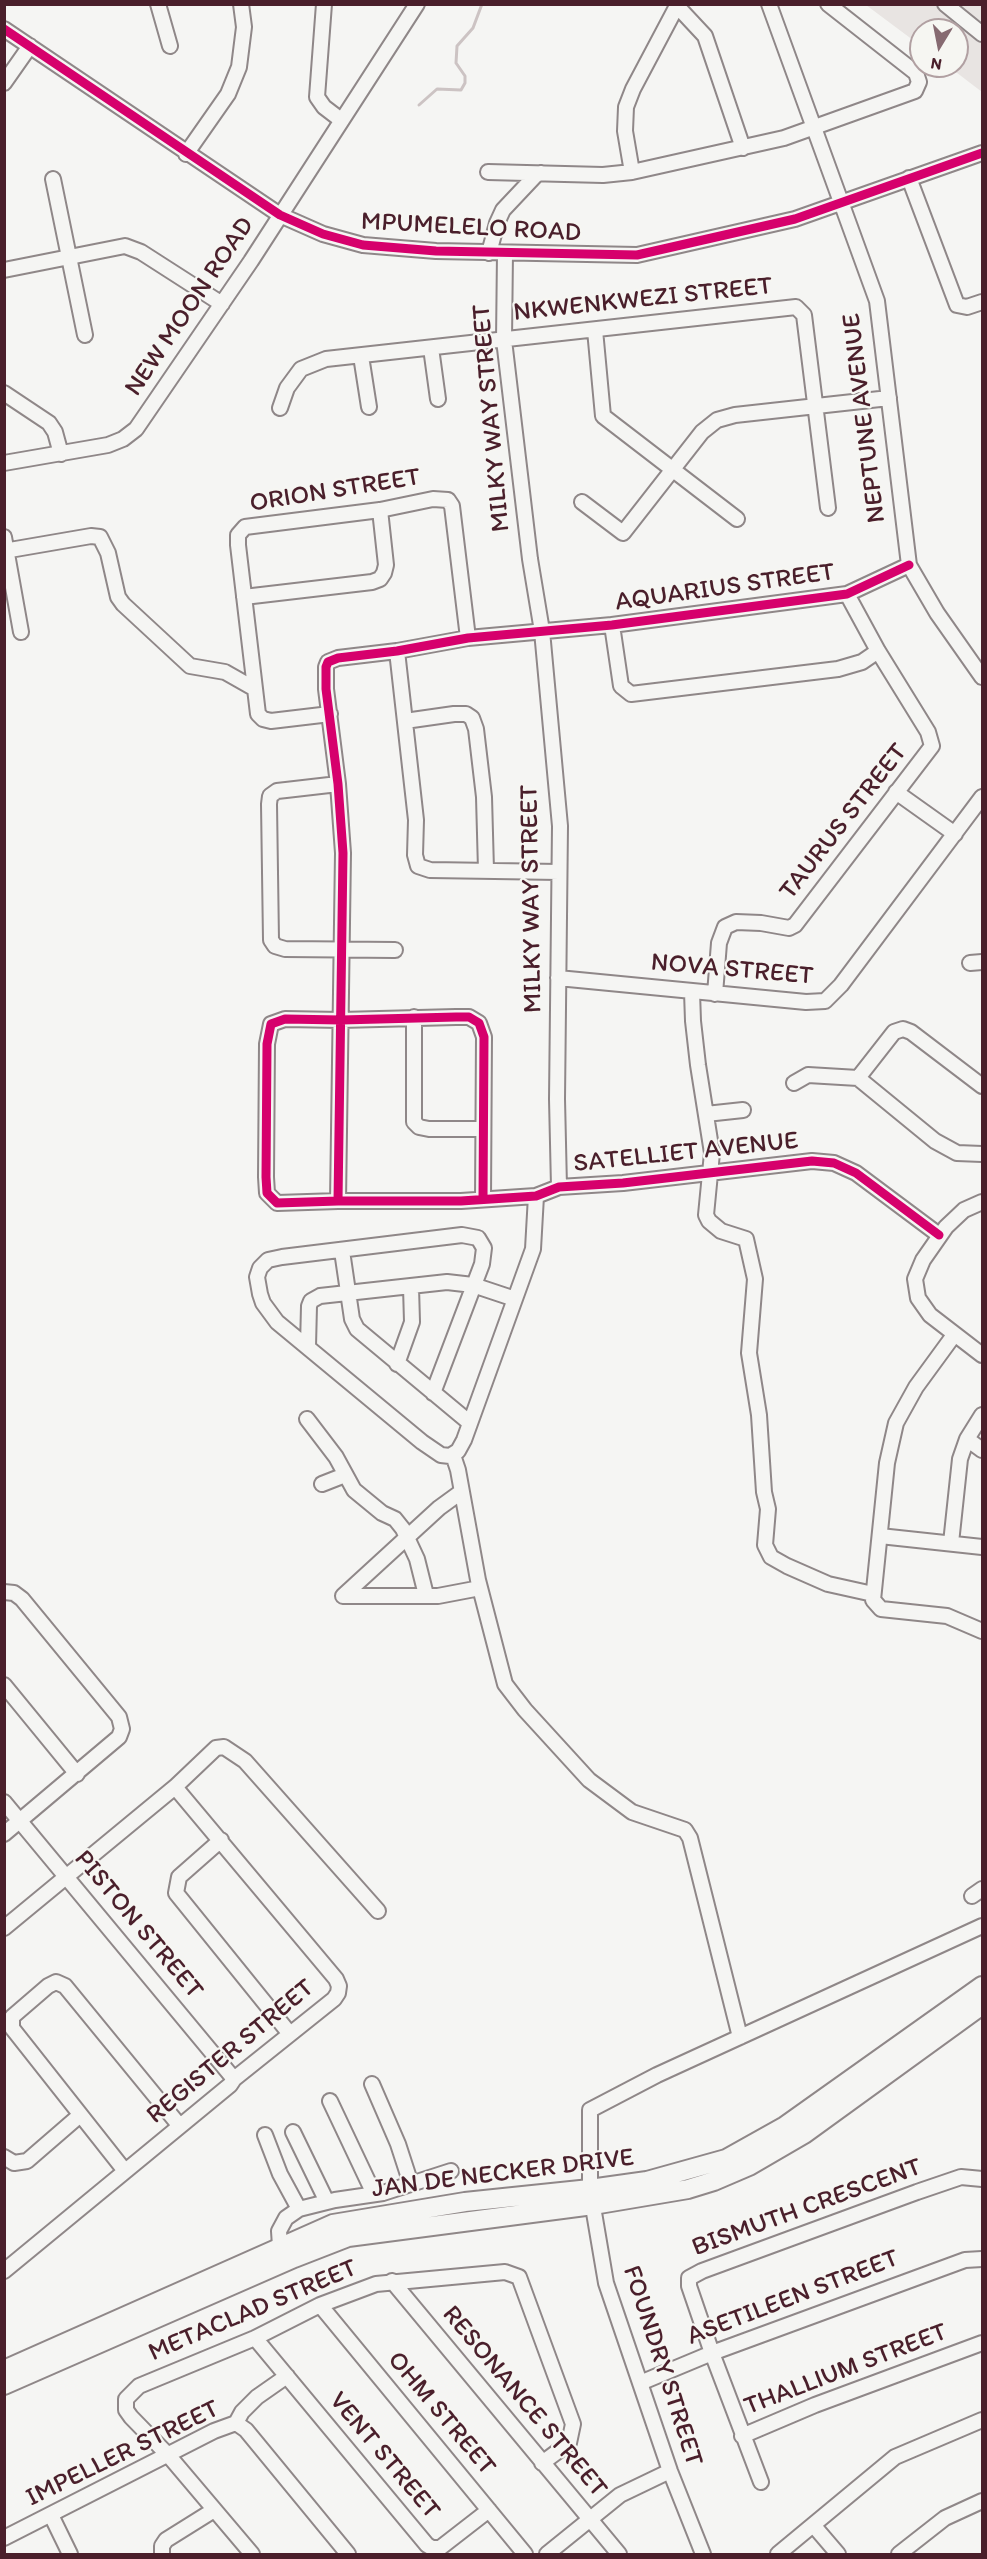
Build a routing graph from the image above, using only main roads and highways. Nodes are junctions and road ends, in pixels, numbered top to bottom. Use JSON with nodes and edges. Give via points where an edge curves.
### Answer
{"nodes":[{"id":1,"x":982,"y":1986,"type":"edge"},
{"id":2,"x":982,"y":2005,"type":"edge"},
{"id":3,"x":591,"y":2197,"type":"junction"},
{"id":4,"x":4,"y":2370,"type":"edge"},
{"id":5,"x":4,"y":2385,"type":"edge"}],
"edges":[{"from":1,"to":3,"type":"main road","name":"JAN DE NECKER DRIVE","via":[[785,2126],[746,2149],[705,2167]]},
{"from":2,"to":3,"type":"main road","name":"JAN DE NECKER DRIVE","via":[[804,2134],[749,2166],[688,2189]]},
{"from":3,"to":4,"type":"main road","name":"JAN DE NECKER DRIVE","via":[[465,2202],[333,2224]]},
{"from":3,"to":5,"type":"main road","name":"JAN DE NECKER DRIVE","via":[[348,2237]]}]}
